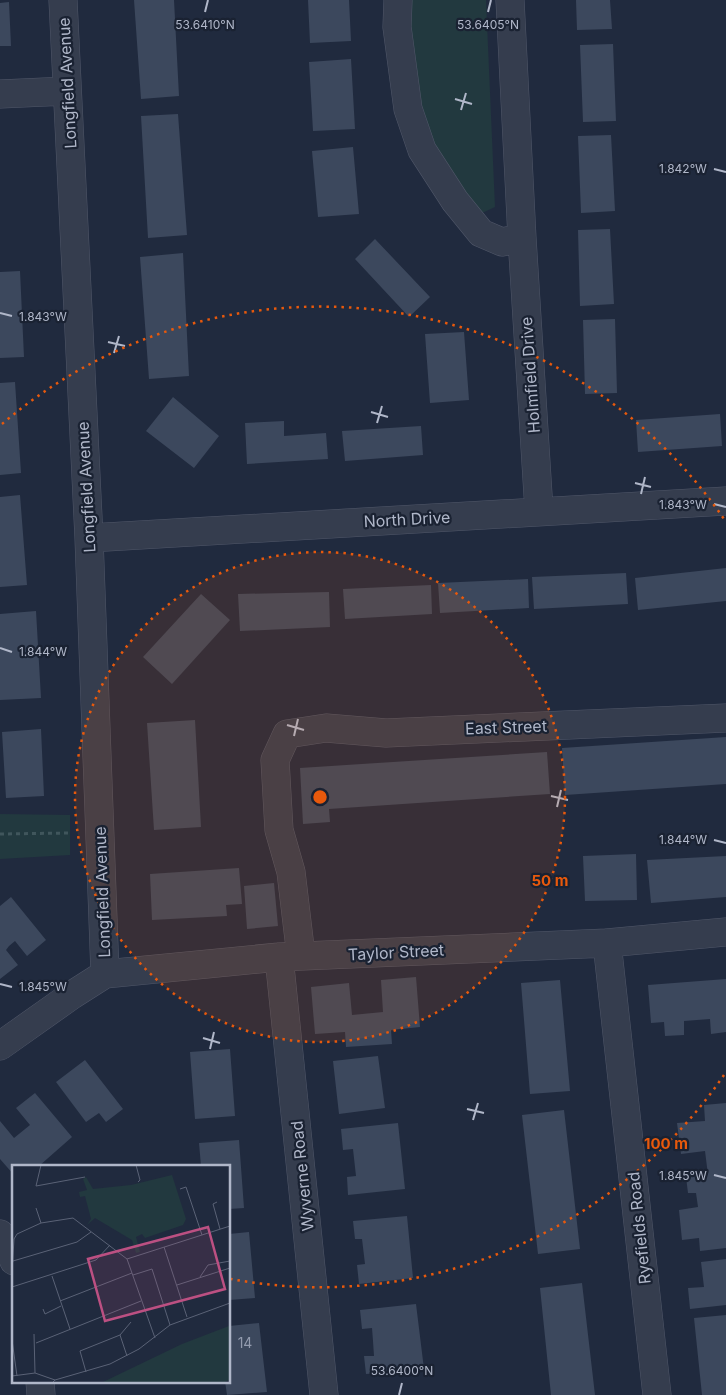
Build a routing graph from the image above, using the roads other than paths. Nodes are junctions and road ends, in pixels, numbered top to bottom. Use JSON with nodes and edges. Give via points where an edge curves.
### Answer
{"nodes":[{"id":1,"x":63,"y":0,"type":"edge"},
{"id":2,"x":398,"y":0,"type":"edge"},
{"id":3,"x":510,"y":0,"type":"edge"},
{"id":4,"x":67,"y":91,"type":"junction"},
{"id":5,"x":0,"y":94,"type":"edge"},
{"id":6,"x":522,"y":238,"type":"junction"},
{"id":7,"x":726,"y":501,"type":"edge"},
{"id":8,"x":539,"y":511,"type":"junction"},
{"id":9,"x":89,"y":538,"type":"junction"},
{"id":10,"x":726,"y":718,"type":"edge"},
{"id":11,"x":279,"y":830,"type":"joint"},
{"id":12,"x":726,"y":932,"type":"edge"},
{"id":13,"x":607,"y":943,"type":"junction"},
{"id":14,"x":290,"y":957,"type":"junction"},
{"id":15,"x":105,"y":974,"type":"junction"},
{"id":16,"x":0,"y":1046,"type":"edge"},
{"id":17,"x":0,"y":1234,"type":"edge"},
{"id":18,"x":12,"y":1256,"type":"edge"},
{"id":19,"x":40,"y":1382,"type":"edge"},
{"id":20,"x":41,"y":1395,"type":"edge"},
{"id":21,"x":324,"y":1395,"type":"edge"},
{"id":22,"x":657,"y":1395,"type":"edge"}],
"edges":[{"from":1,"to":4,"type":"street","name":"Longfield Avenue"},
{"from":2,"to":6,"type":"street","via":[[397,27],[408,109],[422,150],[481,233],[502,242]]},
{"from":3,"to":6,"type":"street","name":"Holmfield Drive"},
{"from":4,"to":5,"type":"street"},
{"from":4,"to":9,"type":"street","name":"Longfield Avenue"},
{"from":6,"to":8,"type":"street","name":"Holmfield Drive"},
{"from":7,"to":8,"type":"street","name":"North Drive"},
{"from":8,"to":9,"type":"street","name":"North Drive"},
{"from":9,"to":15,"type":"street","name":"Longfield Avenue"},
{"from":10,"to":11,"type":"street","name":"East Street","via":[[386,733],[326,728],[287,734],[275,760]]},
{"from":11,"to":14,"type":"street","name":"Wyverne Road","via":[[291,872]]},
{"from":12,"to":13,"type":"street","name":"Taylor Street"},
{"from":13,"to":14,"type":"street","name":"Taylor Street"},
{"from":13,"to":22,"type":"street","name":"Ryefields Road"},
{"from":14,"to":15,"type":"street","name":"Taylor Street"},
{"from":14,"to":21,"type":"street","name":"Wyverne Road"},
{"from":15,"to":16,"type":"street","name":"Taylor Street"},
{"from":17,"to":18,"type":"street"},
{"from":19,"to":20,"type":"street"}]}
